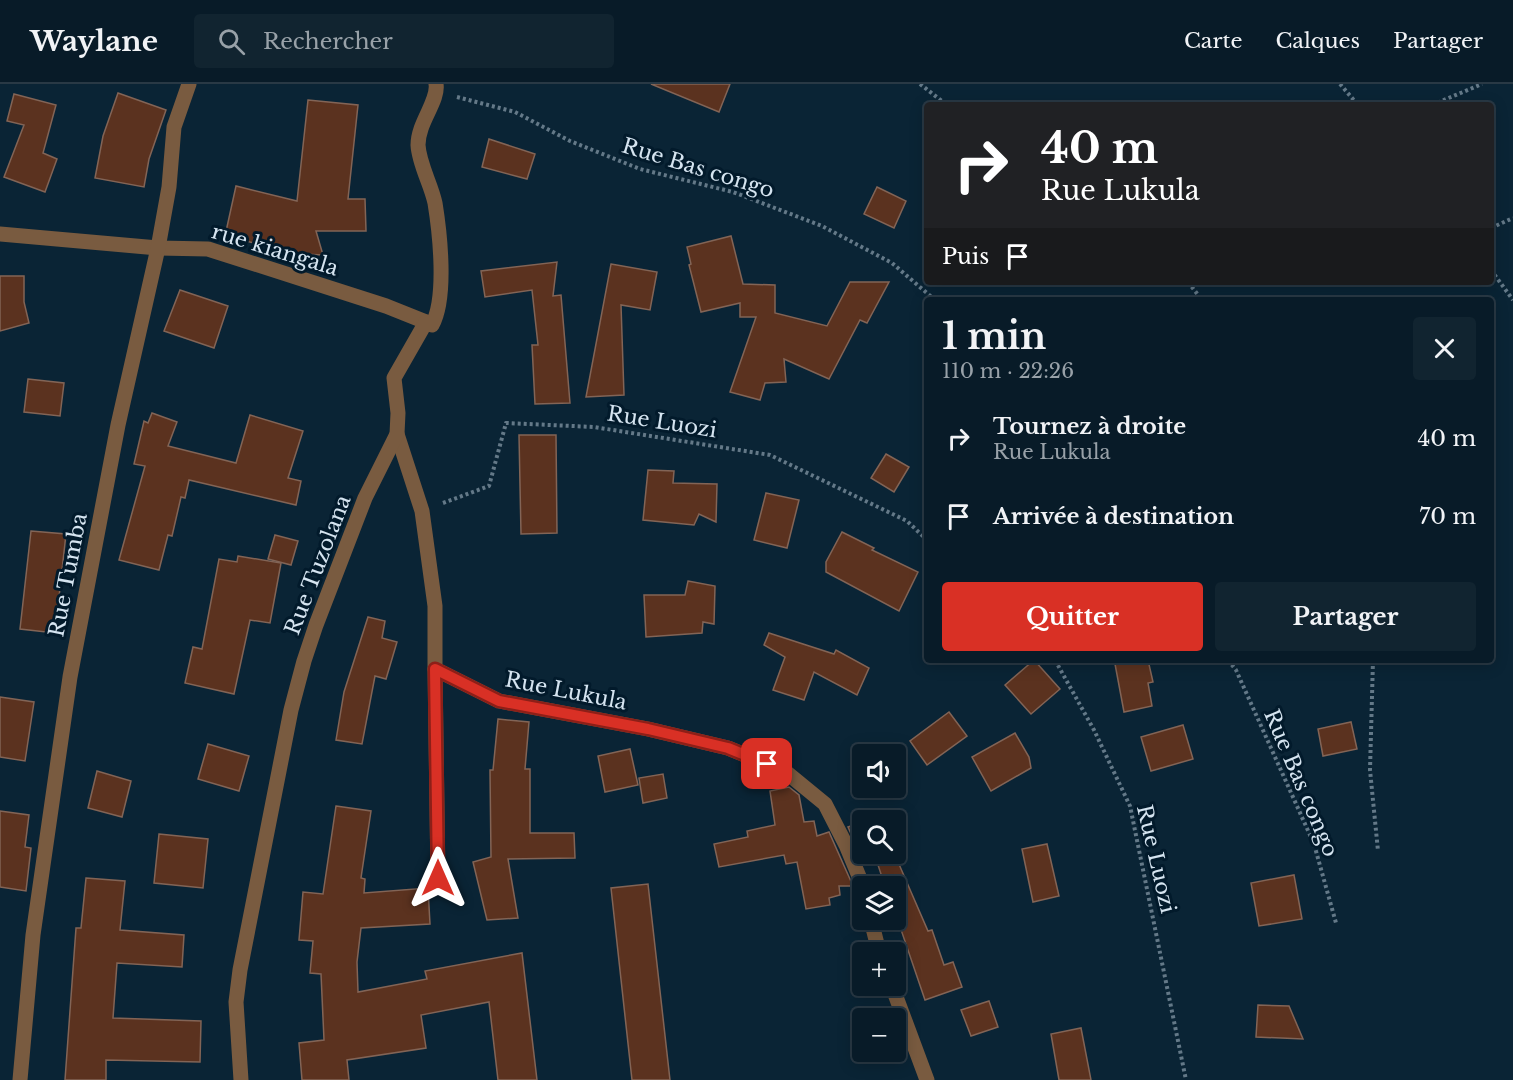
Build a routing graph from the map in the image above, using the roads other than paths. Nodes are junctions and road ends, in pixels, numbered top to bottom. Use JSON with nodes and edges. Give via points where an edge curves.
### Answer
{"nodes":[{"id":1,"x":189,"y":84,"type":"edge"},
{"id":2,"x":437,"y":88,"type":"edge"},
{"id":3,"x":0,"y":234,"type":"edge"},
{"id":4,"x":158,"y":248,"type":"junction"},
{"id":5,"x":426,"y":322,"type":"junction"},
{"id":6,"x":397,"y":434,"type":"junction"},
{"id":7,"x":435,"y":669,"type":"junction"},
{"id":8,"x":858,"y":876,"type":"edge"},
{"id":9,"x":438,"y":878,"type":"dead end"},
{"id":10,"x":896,"y":996,"type":"edge"},
{"id":11,"x":20,"y":1080,"type":"edge"},
{"id":12,"x":241,"y":1080,"type":"edge"},
{"id":13,"x":927,"y":1080,"type":"edge"}],
"edges":[{"from":1,"to":4,"type":"street","name":"Rue Tumba","via":[[174,127]]},
{"from":2,"to":5,"type":"street","name":"Rue Tuzolana","via":[[421,122],[418,146],[435,202],[442,294],[432,326]]},
{"from":3,"to":4,"type":"street","name":"rue kiangala"},
{"from":4,"to":5,"type":"street","name":"rue kiangala","via":[[208,249]]},
{"from":4,"to":11,"type":"street","name":"Rue Tumba","via":[[118,425],[70,677],[33,935]]},
{"from":5,"to":6,"type":"street","name":"Rue Tuzolana","via":[[394,378]]},
{"from":6,"to":7,"type":"street","via":[[423,511],[435,606]]},
{"from":6,"to":12,"type":"street","name":"Rue Tuzolana","via":[[364,498],[316,625],[291,710],[240,970],[236,1002]]},
{"from":7,"to":8,"type":"street","name":"Rue Lukula","via":[[499,701],[728,748],[786,772],[825,804]]},
{"from":7,"to":9,"type":"street"},
{"from":10,"to":13,"type":"street"}]}
